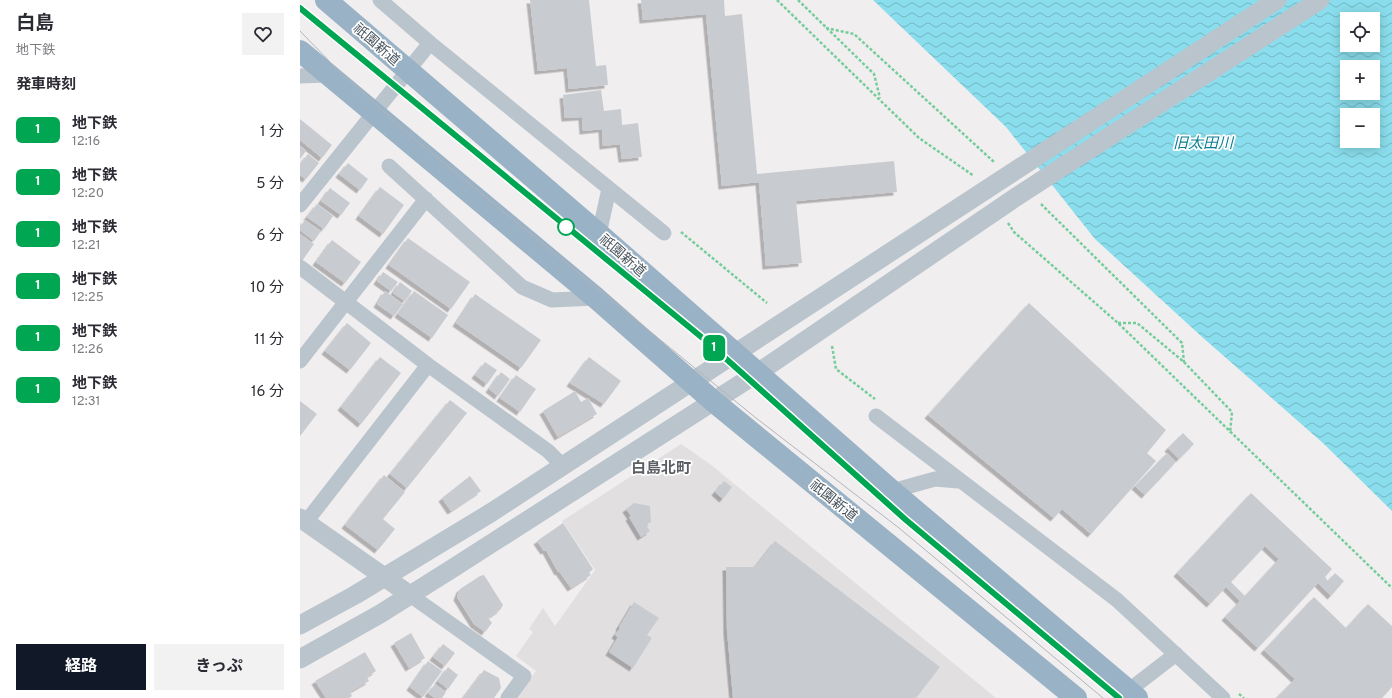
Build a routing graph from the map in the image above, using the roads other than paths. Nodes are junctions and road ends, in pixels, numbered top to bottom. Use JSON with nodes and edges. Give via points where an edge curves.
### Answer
{"nodes":[{"id":1,"x":326,"y":0,"type":"edge"},
{"id":2,"x":380,"y":0,"type":"edge"},
{"id":3,"x":1277,"y":0,"type":"edge"},
{"id":4,"x":1320,"y":0,"type":"edge"},
{"id":5,"x":430,"y":43,"type":"junction"},
{"id":6,"x":300,"y":51,"type":"edge"},
{"id":7,"x":408,"y":71,"type":"junction"},
{"id":8,"x":328,"y":75,"type":"junction"},
{"id":9,"x":300,"y":76,"type":"edge"},
{"id":10,"x":374,"y":114,"type":"junction"},
{"id":11,"x":389,"y":166,"type":"dead end"},
{"id":12,"x":609,"y":189,"type":"junction"},
{"id":13,"x":426,"y":199,"type":"junction"},
{"id":14,"x":300,"y":205,"type":"edge"},
{"id":15,"x":664,"y":233,"type":"dead end"},
{"id":16,"x":599,"y":234,"type":"junction"},
{"id":17,"x":300,"y":268,"type":"edge"},
{"id":18,"x":596,"y":298,"type":"junction"},
{"id":19,"x":346,"y":302,"type":"junction"},
{"id":20,"x":735,"y":353,"type":"junction"},
{"id":21,"x":300,"y":361,"type":"edge"},
{"id":22,"x":428,"y":365,"type":"junction"},
{"id":23,"x":756,"y":374,"type":"junction"},
{"id":24,"x":691,"y":382,"type":"junction"},
{"id":25,"x":713,"y":401,"type":"junction"},
{"id":26,"x":876,"y":416,"type":"dead end"},
{"id":27,"x":562,"y":466,"type":"junction"},
{"id":28,"x":958,"y":481,"type":"junction"},
{"id":29,"x":892,"y":491,"type":"junction"},
{"id":30,"x":303,"y":520,"type":"edge"},
{"id":31,"x":384,"y":577,"type":"junction"},
{"id":32,"x":410,"y":595,"type":"junction"},
{"id":33,"x":300,"y":625,"type":"edge"},
{"id":34,"x":1176,"y":654,"type":"junction"},
{"id":35,"x":300,"y":659,"type":"edge"},
{"id":36,"x":1132,"y":695,"type":"edge"},
{"id":37,"x":508,"y":698,"type":"edge"},
{"id":38,"x":1076,"y":698,"type":"edge"},
{"id":39,"x":1223,"y":698,"type":"edge"}],
"edges":[{"from":1,"to":7,"type":"highway","name":"祇園新道"},
{"from":2,"to":5,"type":"street"},
{"from":3,"to":20,"type":"street"},
{"from":4,"to":23,"type":"street","via":[[1016,197]]},
{"from":5,"to":7,"type":"street"},
{"from":5,"to":12,"type":"street"},
{"from":6,"to":8,"type":"highway","name":"祇園新道"},
{"from":7,"to":10,"type":"street"},
{"from":7,"to":16,"type":"highway","name":"祇園新道"},
{"from":8,"to":9,"type":"street"},
{"from":8,"to":10,"type":"highway","name":"祇園新道"},
{"from":10,"to":14,"type":"street"},
{"from":10,"to":18,"type":"highway","name":"祇園新道"},
{"from":11,"to":13,"type":"street"},
{"from":12,"to":15,"type":"street"},
{"from":12,"to":16,"type":"street"},
{"from":13,"to":18,"type":"street","via":[[522,286],[552,300]]},
{"from":13,"to":19,"type":"street"},
{"from":16,"to":20,"type":"highway","name":"祇園新道"},
{"from":17,"to":19,"type":"street"},
{"from":18,"to":24,"type":"highway","name":"祇園新道"},
{"from":19,"to":21,"type":"street"},
{"from":19,"to":22,"type":"street"},
{"from":20,"to":23,"type":"highway","name":"祇園新道"},
{"from":20,"to":24,"type":"street"},
{"from":22,"to":27,"type":"street","via":[[548,451]]},
{"from":22,"to":30,"type":"street"},
{"from":23,"to":25,"type":"street"},
{"from":23,"to":29,"type":"highway","name":"祇園新道"},
{"from":24,"to":25,"type":"highway","name":"祇園新道"},
{"from":24,"to":27,"type":"street"},
{"from":25,"to":32,"type":"street"},
{"from":25,"to":38,"type":"highway","name":"祇園新道"},
{"from":26,"to":28,"type":"street"},
{"from":27,"to":31,"type":"street"},
{"from":28,"to":29,"type":"street","via":[[935,480]]},
{"from":28,"to":34,"type":"street","via":[[1117,600]]},
{"from":29,"to":36,"type":"highway","name":"祇園新道"},
{"from":30,"to":31,"type":"street"},
{"from":31,"to":32,"type":"street"},
{"from":31,"to":33,"type":"street"},
{"from":32,"to":35,"type":"street"},
{"from":32,"to":37,"type":"street","via":[[524,676]]},
{"from":34,"to":36,"type":"street"},
{"from":34,"to":39,"type":"street"}]}
